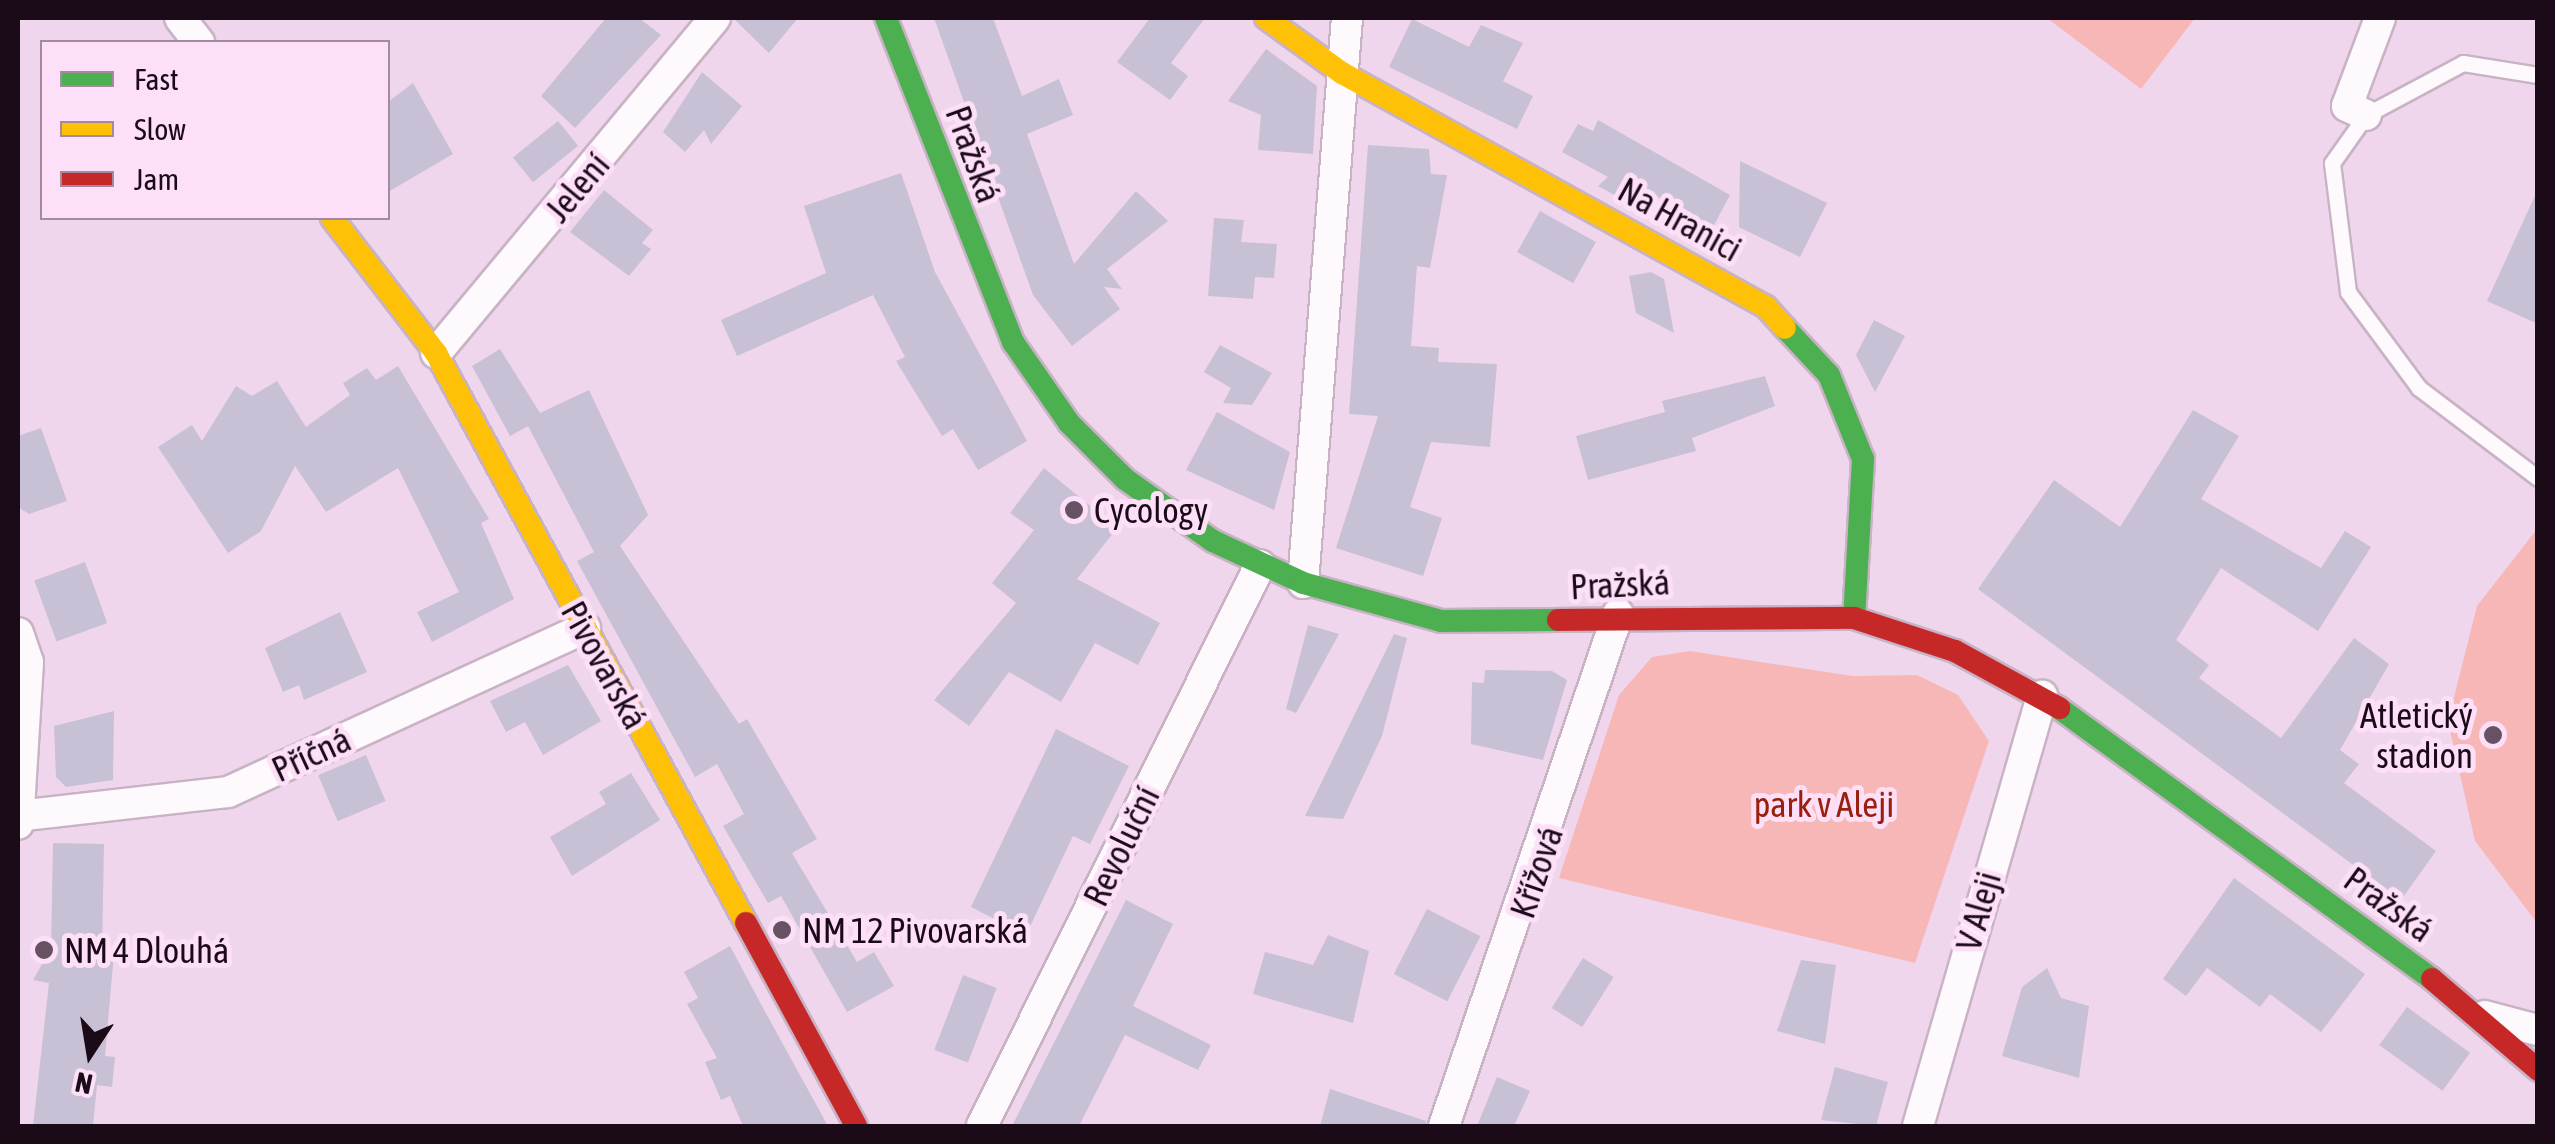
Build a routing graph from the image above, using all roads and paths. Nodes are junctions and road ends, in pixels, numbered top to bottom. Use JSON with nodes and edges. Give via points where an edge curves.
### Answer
{"nodes":[{"id":1,"x":180,"y":18,"type":"edge"},
{"id":2,"x":715,"y":18,"type":"edge"},
{"id":3,"x":886,"y":18,"type":"edge"},
{"id":4,"x":1266,"y":18,"type":"edge"},
{"id":5,"x":1347,"y":18,"type":"edge"},
{"id":6,"x":2380,"y":18,"type":"edge"},
{"id":7,"x":197,"y":40,"type":"edge"},
{"id":8,"x":1342,"y":73,"type":"junction"},
{"id":9,"x":2538,"y":75,"type":"edge"},
{"id":10,"x":2366,"y":115,"type":"junction"},
{"id":11,"x":334,"y":220,"type":"edge"},
{"id":12,"x":436,"y":353,"type":"junction"},
{"id":13,"x":2538,"y":478,"type":"edge"},
{"id":14,"x":1260,"y":565,"type":"junction"},
{"id":15,"x":1303,"y":583,"type":"junction"},
{"id":16,"x":1618,"y":614,"type":"junction"},
{"id":17,"x":1854,"y":618,"type":"junction"},
{"id":18,"x":585,"y":628,"type":"junction"},
{"id":19,"x":18,"y":634,"type":"edge"},
{"id":20,"x":2042,"y":696,"type":"junction"},
{"id":21,"x":18,"y":816,"type":"edge"},
{"id":22,"x":18,"y":824,"type":"edge"},
{"id":23,"x":2482,"y":1015,"type":"junction"},
{"id":24,"x":2538,"y":1030,"type":"edge"},
{"id":25,"x":2538,"y":1070,"type":"edge"},
{"id":26,"x":856,"y":1126,"type":"edge"},
{"id":27,"x":982,"y":1126,"type":"edge"},
{"id":28,"x":1444,"y":1126,"type":"edge"},
{"id":29,"x":1918,"y":1126,"type":"edge"}],
"edges":[{"from":1,"to":7,"type":"street"},
{"from":2,"to":12,"type":"street","name":"Jelení"},
{"from":3,"to":14,"type":"main road","name":"Pražská","via":[[981,274],[1040,384],[1125,479]]},
{"from":4,"to":8,"type":"main road","name":"Na Hranici"},
{"from":5,"to":8,"type":"street"},
{"from":6,"to":10,"type":"street","via":[[2347,106]]},
{"from":8,"to":15,"type":"street"},
{"from":8,"to":17,"type":"main road","name":"Na Hranici","via":[[1766,306],[1829,376],[1863,459]]},
{"from":9,"to":10,"type":"lane","via":[[2463,63]]},
{"from":10,"to":13,"type":"lane","via":[[2332,164],[2348,292],[2419,388]]},
{"from":11,"to":12,"type":"main road","name":"Pivovarská"},
{"from":12,"to":18,"type":"main road","name":"Pivovarská"},
{"from":14,"to":15,"type":"main road","name":"Pražská"},
{"from":14,"to":27,"type":"street","name":"Revoluční"},
{"from":15,"to":16,"type":"main road","name":"Pražská","via":[[1381,610],[1490,626]]},
{"from":16,"to":17,"type":"main road","name":"Pražská"},
{"from":16,"to":28,"type":"street","name":"Křížová"},
{"from":17,"to":20,"type":"main road","name":"Pražská","via":[[1955,651]]},
{"from":18,"to":21,"type":"street","name":"Příčná","via":[[228,792]]},
{"from":18,"to":26,"type":"main road","name":"Pivovarská"},
{"from":19,"to":21,"type":"street","via":[[28,662]]},
{"from":20,"to":23,"type":"main road","name":"Pražská"},
{"from":20,"to":29,"type":"street","name":"V Aleji"},
{"from":21,"to":22,"type":"street"},
{"from":23,"to":24,"type":"street"},
{"from":23,"to":25,"type":"main road","name":"Pražská"}]}
